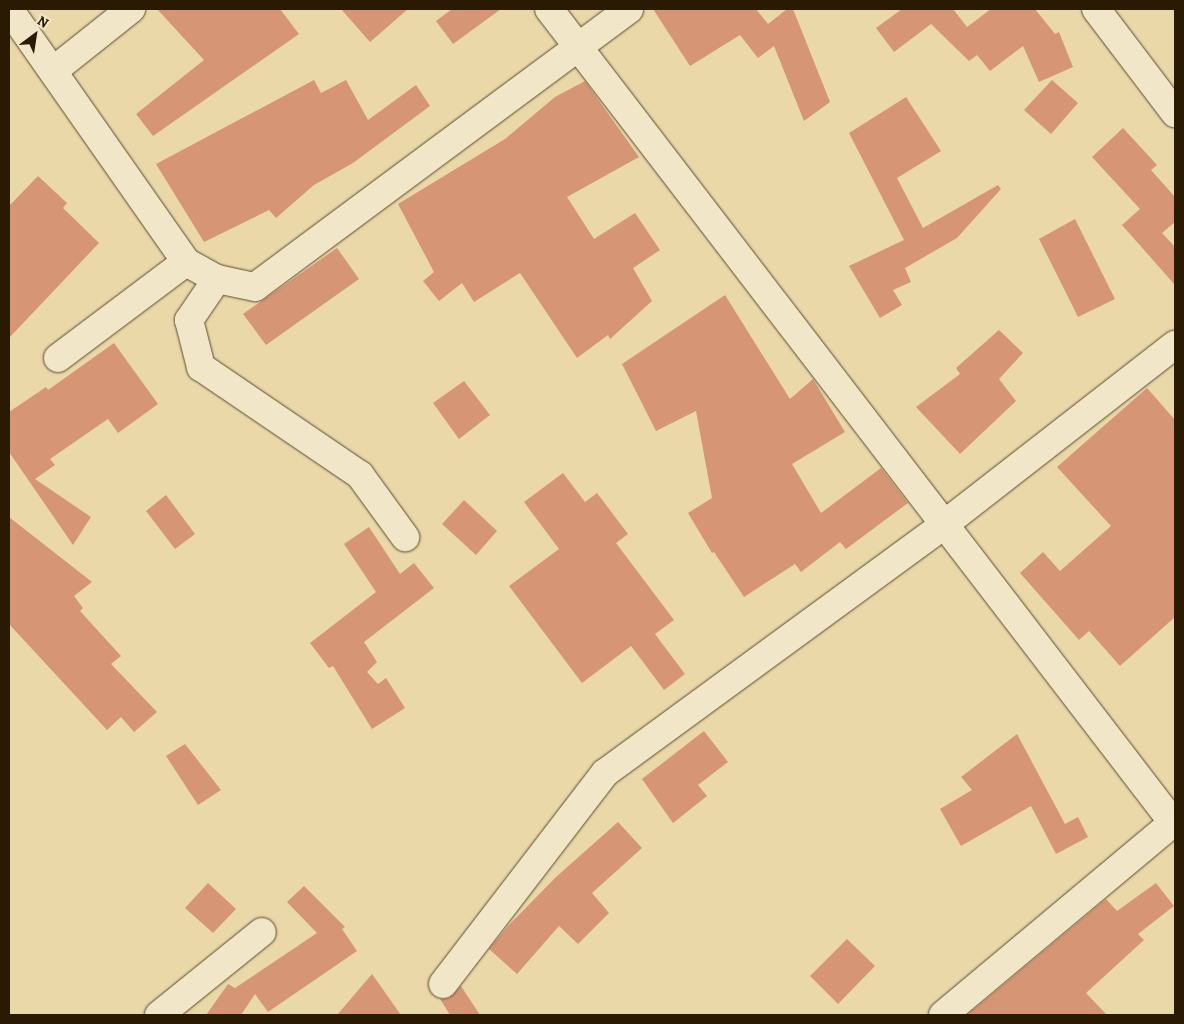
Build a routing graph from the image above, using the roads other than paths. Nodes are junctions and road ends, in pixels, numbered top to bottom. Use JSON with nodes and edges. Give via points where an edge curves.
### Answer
{"nodes":[{"id":1,"x":9,"y":9,"type":"edge"},
{"id":2,"x":131,"y":9,"type":"edge"},
{"id":3,"x":549,"y":9,"type":"edge"},
{"id":4,"x":629,"y":9,"type":"edge"},
{"id":5,"x":1106,"y":12,"type":"edge"},
{"id":6,"x":576,"y":46,"type":"junction"},
{"id":7,"x":53,"y":71,"type":"junction"},
{"id":8,"x":1175,"y":113,"type":"edge"},
{"id":9,"x":186,"y":262,"type":"junction"},
{"id":10,"x":217,"y":279,"type":"junction"},
{"id":11,"x":1175,"y":345,"type":"edge"},
{"id":12,"x":58,"y":358,"type":"dead end"},
{"id":13,"x":946,"y":523,"type":"junction"},
{"id":14,"x":405,"y":537,"type":"dead end"},
{"id":15,"x":1175,"y":823,"type":"edge"},
{"id":16,"x":262,"y":932,"type":"dead end"},
{"id":17,"x":443,"y":984,"type":"dead end"},
{"id":18,"x":159,"y":1015,"type":"edge"},
{"id":19,"x":943,"y":1015,"type":"edge"}],
"edges":[{"from":1,"to":7,"type":"street"},
{"from":2,"to":7,"type":"street"},
{"from":3,"to":6,"type":"street"},
{"from":4,"to":6,"type":"street"},
{"from":5,"to":8,"type":"street"},
{"from":6,"to":10,"type":"street","via":[[255,287]]},
{"from":6,"to":13,"type":"street"},
{"from":7,"to":9,"type":"street"},
{"from":9,"to":10,"type":"street"},
{"from":9,"to":12,"type":"street"},
{"from":10,"to":14,"type":"street","via":[[189,320],[201,367],[360,475]]},
{"from":11,"to":13,"type":"street"},
{"from":13,"to":15,"type":"street"},
{"from":13,"to":17,"type":"street","via":[[605,774]]},
{"from":15,"to":19,"type":"street"},
{"from":16,"to":18,"type":"street"}]}
